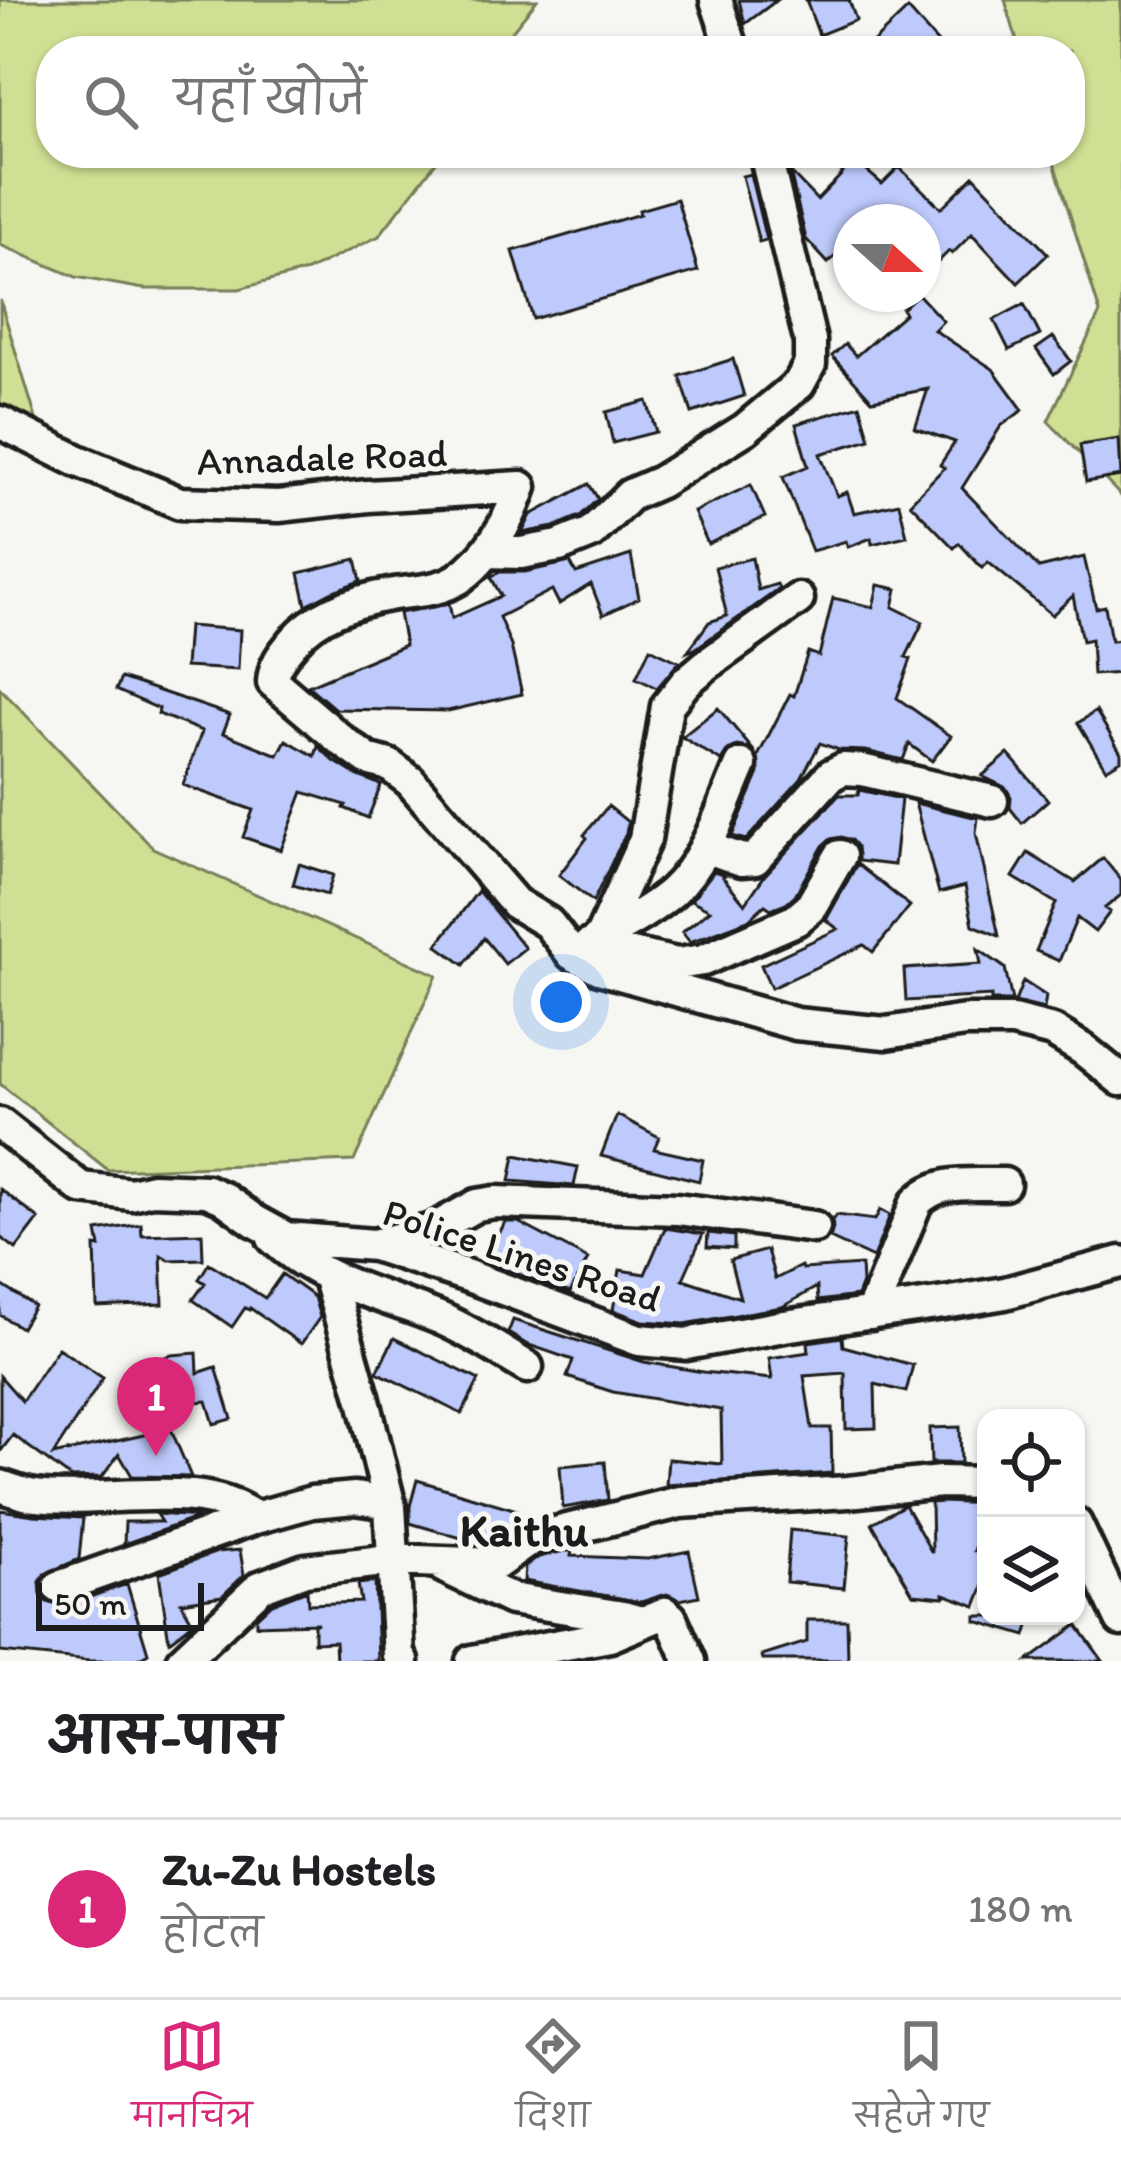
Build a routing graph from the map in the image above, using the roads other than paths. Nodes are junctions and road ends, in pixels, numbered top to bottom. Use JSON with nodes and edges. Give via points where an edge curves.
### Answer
{"nodes":[{"id":1,"x":716,"y":0,"type":"edge"},
{"id":2,"x":728,"y":36,"type":"edge"},
{"id":3,"x":769,"y":168,"type":"edge"},
{"id":4,"x":0,"y":422,"type":"edge"},
{"id":5,"x":488,"y":552,"type":"junction"},
{"id":6,"x":798,"y":599,"type":"dead end"},
{"id":7,"x":741,"y":765,"type":"dead end"},
{"id":8,"x":992,"y":801,"type":"dead end"},
{"id":9,"x":705,"y":847,"type":"junction"},
{"id":10,"x":840,"y":856,"type":"dead end"},
{"id":11,"x":587,"y":946,"type":"junction"},
{"id":12,"x":1121,"y":1080,"type":"edge"},
{"id":13,"x":0,"y":1124,"type":"edge"},
{"id":14,"x":1004,"y":1184,"type":"dead end"},
{"id":15,"x":255,"y":1221,"type":"junction"},
{"id":16,"x":814,"y":1227,"type":"dead end"},
{"id":17,"x":374,"y":1244,"type":"junction"},
{"id":18,"x":1121,"y":1262,"type":"edge"},
{"id":19,"x":328,"y":1275,"type":"junction"},
{"id":20,"x":871,"y":1314,"type":"junction"},
{"id":21,"x":527,"y":1367,"type":"dead end"},
{"id":22,"x":977,"y":1484,"type":"edge"},
{"id":23,"x":0,"y":1486,"type":"edge"},
{"id":24,"x":389,"y":1503,"type":"junction"},
{"id":25,"x":255,"y":1517,"type":"junction"},
{"id":26,"x":1085,"y":1543,"type":"edge"},
{"id":27,"x":392,"y":1560,"type":"junction"},
{"id":28,"x":433,"y":1562,"type":"junction"},
{"id":29,"x":59,"y":1586,"type":"dead end"},
{"id":30,"x":1121,"y":1620,"type":"edge"},
{"id":31,"x":640,"y":1622,"type":"junction"},
{"id":32,"x":182,"y":1661,"type":"edge"},
{"id":33,"x":403,"y":1661,"type":"edge"},
{"id":34,"x":472,"y":1661,"type":"edge"},
{"id":35,"x":690,"y":1661,"type":"edge"}],
"edges":[{"from":1,"to":2,"type":"street"},
{"from":3,"to":5,"type":"street","via":[[810,340],[799,384],[745,429],[630,495],[590,533],[521,554]]},
{"from":4,"to":5,"type":"street","name":"Annadale Road","via":[[180,502],[279,506],[520,487]]},
{"from":5,"to":11,"type":"street","via":[[438,588],[367,600],[314,621],[279,659],[273,682],[340,740],[410,781],[515,903]]},
{"from":6,"to":11,"type":"street","via":[[686,682],[668,706],[645,839]]},
{"from":7,"to":9,"type":"street"},
{"from":8,"to":9,"type":"street","via":[[843,769],[755,859]]},
{"from":9,"to":11,"type":"street","via":[[673,891]]},
{"from":10,"to":11,"type":"street","via":[[796,920],[704,960],[677,964]]},
{"from":11,"to":12,"type":"street","via":[[599,968],[796,1024],[886,1033],[1013,1021],[1053,1031]]},
{"from":13,"to":15,"type":"street","name":"Police Lines Road","via":[[81,1187],[207,1191]]},
{"from":14,"to":20,"type":"street","via":[[924,1193]]},
{"from":15,"to":17,"type":"street","name":"Police Lines Road","via":[[286,1238]]},
{"from":15,"to":19,"type":"street"},
{"from":16,"to":17,"type":"street","via":[[677,1209],[495,1202]]},
{"from":17,"to":20,"type":"street","name":"Police Lines Road","via":[[639,1340],[686,1344]]},
{"from":18,"to":20,"type":"street","name":"Police Lines Road","via":[[1006,1293]]},
{"from":19,"to":21,"type":"street","via":[[448,1322]]},
{"from":19,"to":24,"type":"street"},
{"from":22,"to":28,"type":"street","via":[[680,1502],[531,1539],[496,1564]]},
{"from":23,"to":25,"type":"street","via":[[35,1496],[202,1496]]},
{"from":24,"to":25,"type":"street","via":[[312,1502]]},
{"from":24,"to":27,"type":"street"},
{"from":25,"to":29,"type":"street"},
{"from":26,"to":30,"type":"street"},
{"from":27,"to":28,"type":"street"},
{"from":27,"to":32,"type":"street","via":[[305,1570],[260,1587]]},
{"from":27,"to":33,"type":"street"},
{"from":28,"to":31,"type":"street","via":[[511,1599]]},
{"from":31,"to":34,"type":"street","via":[[610,1636]]},
{"from":31,"to":35,"type":"street","via":[[669,1615]]}]}
